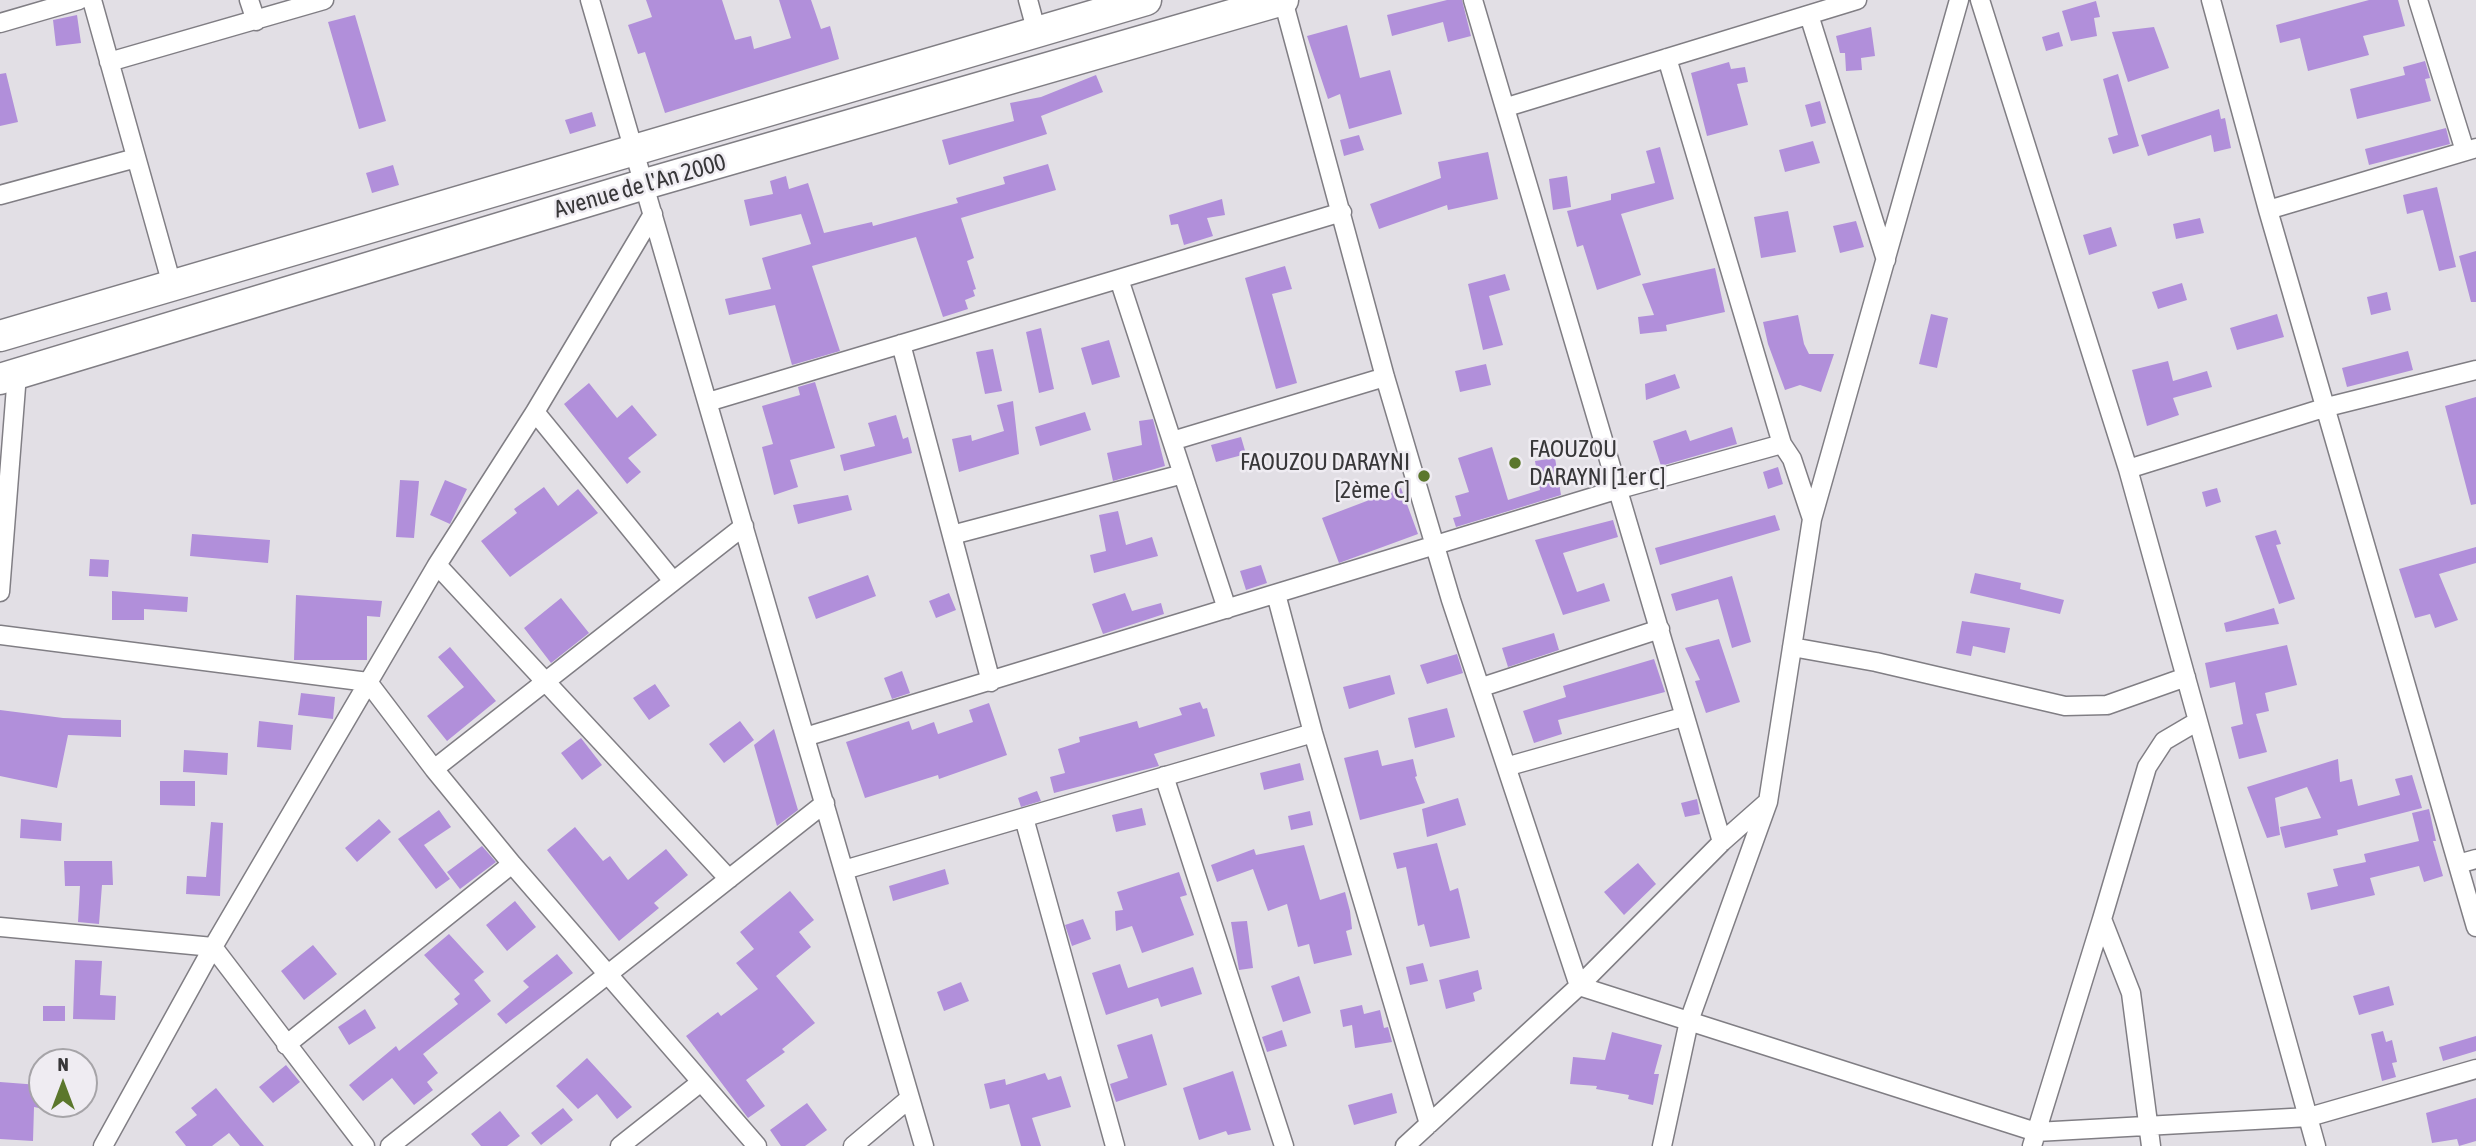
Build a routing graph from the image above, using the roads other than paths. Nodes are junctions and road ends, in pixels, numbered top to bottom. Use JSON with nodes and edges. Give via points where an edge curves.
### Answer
{"nodes":[{"id":1,"x":79,"y":0,"type":"edge"},
{"id":2,"x":92,"y":0,"type":"edge"},
{"id":3,"x":248,"y":0,"type":"edge"},
{"id":4,"x":324,"y":0,"type":"edge"},
{"id":5,"x":590,"y":0,"type":"edge"},
{"id":6,"x":1027,"y":0,"type":"edge"},
{"id":7,"x":1146,"y":0,"type":"edge"},
{"id":8,"x":1283,"y":0,"type":"edge"},
{"id":9,"x":1473,"y":0,"type":"edge"},
{"id":10,"x":1857,"y":0,"type":"edge"},
{"id":11,"x":1959,"y":0,"type":"edge"},
{"id":12,"x":1980,"y":0,"type":"edge"},
{"id":13,"x":2211,"y":0,"type":"edge"},
{"id":14,"x":2418,"y":0,"type":"edge"},
{"id":15,"x":1809,"y":15,"type":"junction"},
{"id":16,"x":256,"y":21,"type":"junction"},
{"id":17,"x":0,"y":23,"type":"edge"},
{"id":18,"x":1037,"y":33,"type":"junction"},
{"id":19,"x":1667,"y":58,"type":"junction"},
{"id":20,"x":109,"y":62,"type":"junction"},
{"id":21,"x":1507,"y":107,"type":"junction"},
{"id":22,"x":2471,"y":150,"type":"edge"},
{"id":23,"x":635,"y":151,"type":"junction"},
{"id":24,"x":136,"y":158,"type":"junction"},
{"id":25,"x":645,"y":184,"type":"junction"},
{"id":26,"x":0,"y":195,"type":"edge"},
{"id":27,"x":2268,"y":210,"type":"junction"},
{"id":28,"x":1342,"y":212,"type":"junction"},
{"id":29,"x":653,"y":214,"type":"junction"},
{"id":30,"x":1886,"y":260,"type":"junction"},
{"id":31,"x":1119,"y":279,"type":"junction"},
{"id":32,"x":172,"y":285,"type":"junction"},
{"id":33,"x":0,"y":336,"type":"edge"},
{"id":34,"x":901,"y":344,"type":"junction"},
{"id":35,"x":2476,"y":370,"type":"edge"},
{"id":36,"x":8,"y":376,"type":"edge"},
{"id":37,"x":1385,"y":377,"type":"junction"},
{"id":38,"x":708,"y":402,"type":"junction"},
{"id":39,"x":2327,"y":407,"type":"junction"},
{"id":40,"x":535,"y":412,"type":"junction"},
{"id":41,"x":1172,"y":441,"type":"junction"},
{"id":42,"x":1782,"y":444,"type":"junction"},
{"id":43,"x":2127,"y":469,"type":"junction"},
{"id":44,"x":1183,"y":474,"type":"junction"},
{"id":45,"x":1616,"y":490,"type":"junction"},
{"id":46,"x":1812,"y":519,"type":"junction"},
{"id":47,"x":744,"y":526,"type":"junction"},
{"id":48,"x":952,"y":535,"type":"junction"},
{"id":49,"x":1436,"y":545,"type":"junction"},
{"id":50,"x":437,"y":565,"type":"junction"},
{"id":51,"x":673,"y":581,"type":"junction"},
{"id":52,"x":0,"y":592,"type":"edge"},
{"id":53,"x":1276,"y":594,"type":"junction"},
{"id":54,"x":1227,"y":610,"type":"junction"},
{"id":55,"x":1660,"y":629,"type":"junction"},
{"id":56,"x":0,"y":635,"type":"edge"},
{"id":57,"x":1792,"y":646,"type":"junction"},
{"id":58,"x":2186,"y":677,"type":"junction"},
{"id":59,"x":369,"y":682,"type":"junction"},
{"id":60,"x":991,"y":682,"type":"junction"},
{"id":61,"x":544,"y":683,"type":"junction"},
{"id":62,"x":1482,"y":687,"type":"junction"},
{"id":63,"x":1684,"y":717,"type":"junction"},
{"id":64,"x":2199,"y":721,"type":"junction"},
{"id":65,"x":1312,"y":733,"type":"junction"},
{"id":66,"x":806,"y":737,"type":"junction"},
{"id":67,"x":1509,"y":766,"type":"junction"},
{"id":68,"x":434,"y":769,"type":"junction"},
{"id":69,"x":1164,"y":776,"type":"junction"},
{"id":70,"x":1768,"y":802,"type":"junction"},
{"id":71,"x":825,"y":803,"type":"junction"},
{"id":72,"x":1024,"y":818,"type":"junction"},
{"id":73,"x":1721,"y":842,"type":"junction"},
{"id":74,"x":2476,"y":859,"type":"edge"},
{"id":75,"x":512,"y":864,"type":"junction"},
{"id":76,"x":2458,"y":864,"type":"junction"},
{"id":77,"x":844,"y":870,"type":"junction"},
{"id":78,"x":729,"y":879,"type":"junction"},
{"id":79,"x":2102,"y":919,"type":"junction"},
{"id":80,"x":0,"y":927,"type":"edge"},
{"id":81,"x":2476,"y":927,"type":"edge"},
{"id":82,"x":213,"y":947,"type":"junction"},
{"id":83,"x":608,"y":975,"type":"junction"},
{"id":84,"x":1579,"y":986,"type":"junction"},
{"id":85,"x":1689,"y":1021,"type":"junction"},
{"id":86,"x":286,"y":1045,"type":"junction"},
{"id":87,"x":2476,"y":1069,"type":"edge"},
{"id":88,"x":701,"y":1082,"type":"junction"},
{"id":89,"x":910,"y":1098,"type":"junction"},
{"id":90,"x":2308,"y":1117,"type":"junction"},
{"id":91,"x":1429,"y":1124,"type":"junction"},
{"id":92,"x":2150,"y":1124,"type":"junction"},
{"id":93,"x":2034,"y":1139,"type":"edge"},
{"id":94,"x":103,"y":1146,"type":"edge"},
{"id":95,"x":365,"y":1146,"type":"edge"},
{"id":96,"x":390,"y":1146,"type":"edge"},
{"id":97,"x":620,"y":1146,"type":"edge"},
{"id":98,"x":757,"y":1146,"type":"edge"},
{"id":99,"x":853,"y":1146,"type":"edge"},
{"id":100,"x":924,"y":1146,"type":"edge"},
{"id":101,"x":1115,"y":1146,"type":"edge"},
{"id":102,"x":1284,"y":1146,"type":"edge"},
{"id":103,"x":1405,"y":1146,"type":"edge"},
{"id":104,"x":1662,"y":1146,"type":"edge"},
{"id":105,"x":2151,"y":1146,"type":"edge"},
{"id":106,"x":2316,"y":1146,"type":"edge"}],
"edges":[{"from":1,"to":17,"type":"street"},
{"from":2,"to":20,"type":"street"},
{"from":3,"to":16,"type":"street"},
{"from":4,"to":16,"type":"street"},
{"from":5,"to":23,"type":"street"},
{"from":6,"to":18,"type":"street"},
{"from":7,"to":18,"type":"main road","name":"Avenue de l'An 2000"},
{"from":8,"to":25,"type":"main road","name":"Avenue de l'An 2000"},
{"from":8,"to":28,"type":"street"},
{"from":9,"to":21,"type":"street"},
{"from":10,"to":15,"type":"street"},
{"from":11,"to":30,"type":"street"},
{"from":12,"to":43,"type":"street"},
{"from":13,"to":27,"type":"street"},
{"from":14,"to":22,"type":"street"},
{"from":15,"to":19,"type":"street"},
{"from":15,"to":30,"type":"street"},
{"from":16,"to":20,"type":"street"},
{"from":18,"to":23,"type":"main road","name":"Avenue de l'An 2000"},
{"from":19,"to":21,"type":"street"},
{"from":19,"to":42,"type":"street"},
{"from":20,"to":24,"type":"street"},
{"from":21,"to":45,"type":"street"},
{"from":22,"to":27,"type":"street"},
{"from":23,"to":25,"type":"street"},
{"from":23,"to":32,"type":"main road","name":"Avenue de l'An 2000"},
{"from":24,"to":26,"type":"street"},
{"from":24,"to":32,"type":"street"},
{"from":25,"to":29,"type":"street"},
{"from":25,"to":36,"type":"main road","name":"Avenue de l'An 2000"},
{"from":27,"to":39,"type":"street"},
{"from":28,"to":31,"type":"street"},
{"from":28,"to":37,"type":"street"},
{"from":29,"to":38,"type":"street"},
{"from":29,"to":40,"type":"street"},
{"from":30,"to":46,"type":"street"},
{"from":31,"to":34,"type":"street"},
{"from":31,"to":41,"type":"street"},
{"from":32,"to":33,"type":"main road","name":"Avenue de l'An 2000"},
{"from":34,"to":38,"type":"street"},
{"from":34,"to":48,"type":"street"},
{"from":35,"to":39,"type":"street"},
{"from":36,"to":52,"type":"street"},
{"from":37,"to":41,"type":"street"},
{"from":37,"to":49,"type":"street"},
{"from":38,"to":47,"type":"street"},
{"from":39,"to":43,"type":"street"},
{"from":39,"to":76,"type":"street"},
{"from":40,"to":50,"type":"street"},
{"from":40,"to":51,"type":"street"},
{"from":41,"to":44,"type":"street"},
{"from":42,"to":45,"type":"street"},
{"from":42,"to":46,"type":"street","via":[[1792,459]]},
{"from":43,"to":58,"type":"street"},
{"from":44,"to":48,"type":"street"},
{"from":44,"to":54,"type":"street"},
{"from":45,"to":49,"type":"street"},
{"from":45,"to":55,"type":"street"},
{"from":46,"to":57,"type":"street"},
{"from":47,"to":51,"type":"street"},
{"from":47,"to":66,"type":"street"},
{"from":48,"to":60,"type":"street"},
{"from":49,"to":53,"type":"street"},
{"from":49,"to":62,"type":"street"},
{"from":50,"to":59,"type":"street"},
{"from":50,"to":61,"type":"street"},
{"from":51,"to":61,"type":"street"},
{"from":53,"to":54,"type":"street"},
{"from":53,"to":65,"type":"street"},
{"from":54,"to":60,"type":"street"},
{"from":55,"to":62,"type":"street"},
{"from":55,"to":63,"type":"street"},
{"from":56,"to":59,"type":"street"},
{"from":57,"to":58,"type":"street","via":[[2065,706],[2107,705]]},
{"from":57,"to":70,"type":"street"},
{"from":58,"to":64,"type":"street"},
{"from":59,"to":68,"type":"street"},
{"from":59,"to":82,"type":"street"},
{"from":60,"to":66,"type":"street"},
{"from":61,"to":68,"type":"street"},
{"from":61,"to":78,"type":"street"},
{"from":62,"to":67,"type":"street"},
{"from":63,"to":67,"type":"street"},
{"from":63,"to":73,"type":"street"},
{"from":64,"to":79,"type":"street","via":[[2164,741],[2147,767]]},
{"from":64,"to":90,"type":"street"},
{"from":65,"to":69,"type":"street"},
{"from":65,"to":91,"type":"street"},
{"from":66,"to":71,"type":"street"},
{"from":67,"to":84,"type":"street"},
{"from":68,"to":75,"type":"street"},
{"from":69,"to":72,"type":"street"},
{"from":69,"to":102,"type":"street"},
{"from":70,"to":73,"type":"street"},
{"from":70,"to":85,"type":"street"},
{"from":71,"to":77,"type":"street"},
{"from":71,"to":78,"type":"street"},
{"from":72,"to":77,"type":"street"},
{"from":72,"to":101,"type":"street"},
{"from":73,"to":84,"type":"street"},
{"from":74,"to":76,"type":"street"},
{"from":75,"to":83,"type":"street"},
{"from":75,"to":86,"type":"street"},
{"from":76,"to":81,"type":"street"},
{"from":77,"to":89,"type":"street"},
{"from":78,"to":83,"type":"street"},
{"from":79,"to":92,"type":"street","via":[[2131,993]]},
{"from":79,"to":93,"type":"street"},
{"from":80,"to":82,"type":"street"},
{"from":82,"to":86,"type":"street"},
{"from":82,"to":94,"type":"street"},
{"from":83,"to":88,"type":"street"},
{"from":83,"to":96,"type":"street"},
{"from":84,"to":85,"type":"street"},
{"from":84,"to":91,"type":"street"},
{"from":85,"to":93,"type":"street"},
{"from":85,"to":104,"type":"street"},
{"from":86,"to":95,"type":"street"},
{"from":87,"to":90,"type":"street"},
{"from":88,"to":97,"type":"street"},
{"from":88,"to":98,"type":"street"},
{"from":89,"to":99,"type":"street"},
{"from":89,"to":100,"type":"street"},
{"from":90,"to":92,"type":"street"},
{"from":90,"to":106,"type":"street"},
{"from":91,"to":103,"type":"street"},
{"from":92,"to":93,"type":"street"},
{"from":92,"to":105,"type":"street"}]}
